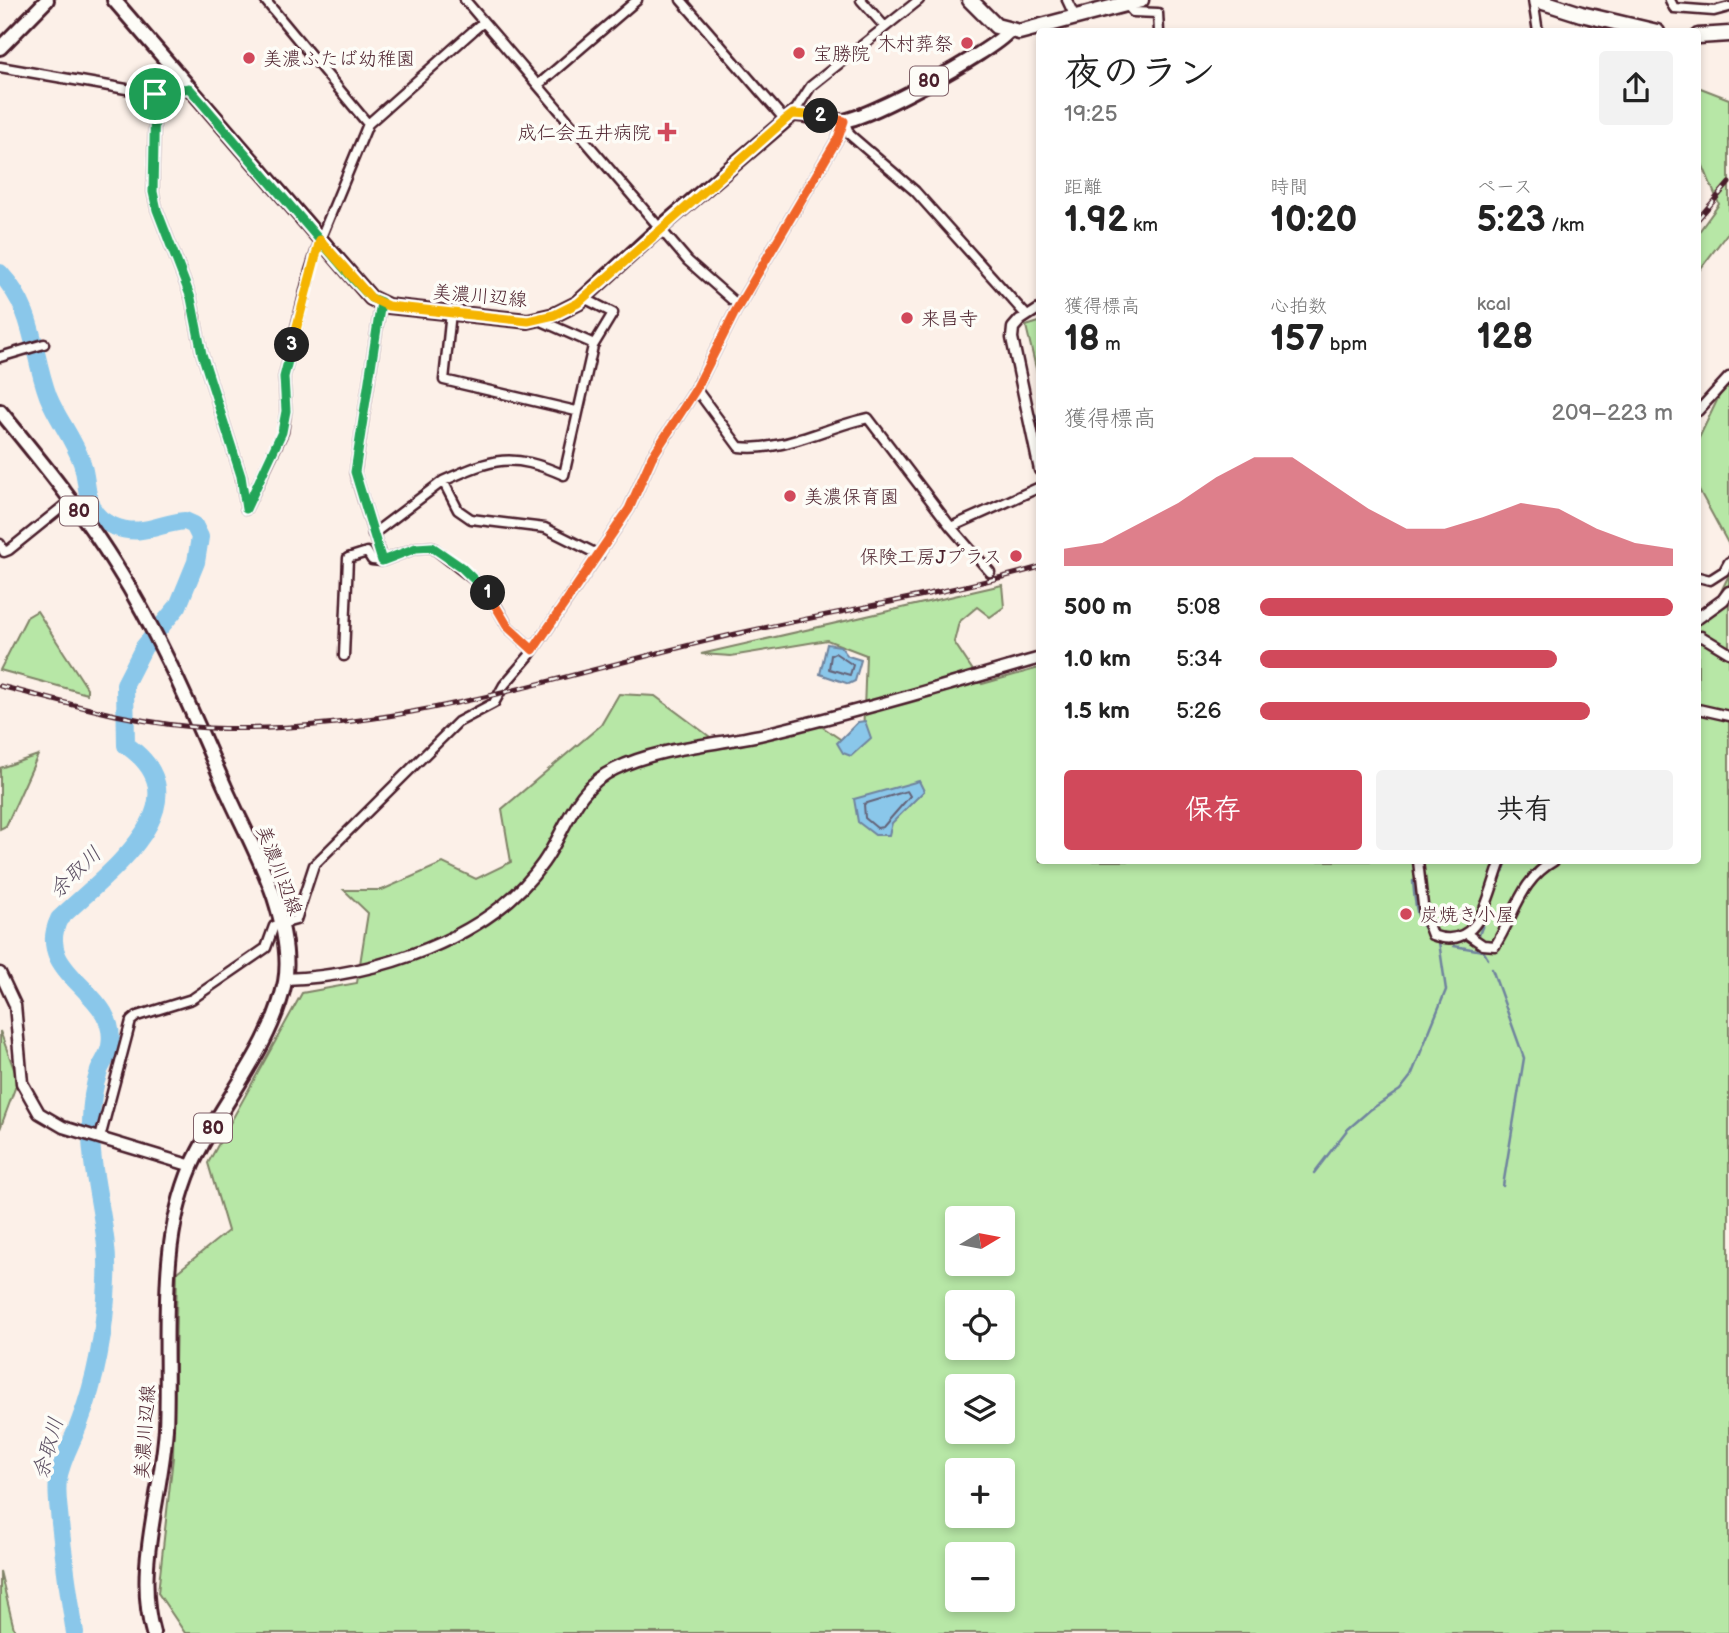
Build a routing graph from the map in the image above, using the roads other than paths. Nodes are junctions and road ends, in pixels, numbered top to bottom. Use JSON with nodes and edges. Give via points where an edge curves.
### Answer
{"nodes":[{"id":1,"x":47,"y":0,"type":"edge"},
{"id":2,"x":114,"y":0,"type":"edge"},
{"id":3,"x":265,"y":0,"type":"edge"},
{"id":4,"x":465,"y":0,"type":"edge"},
{"id":5,"x":637,"y":0,"type":"edge"},
{"id":6,"x":681,"y":0,"type":"edge"},
{"id":7,"x":861,"y":0,"type":"edge"},
{"id":8,"x":919,"y":0,"type":"edge"},
{"id":9,"x":970,"y":0,"type":"edge"},
{"id":10,"x":1067,"y":0,"type":"edge"},
{"id":11,"x":1141,"y":0,"type":"edge"},
{"id":12,"x":1535,"y":0,"type":"edge"},
{"id":13,"x":1670,"y":0,"type":"edge"},
{"id":14,"x":1727,"y":0,"type":"edge"},
{"id":15,"x":1126,"y":4,"type":"junction"},
{"id":16,"x":1729,"y":6,"type":"edge"},
{"id":17,"x":1075,"y":17,"type":"junction"},
{"id":18,"x":483,"y":22,"type":"junction"},
{"id":19,"x":885,"y":27,"type":"junction"},
{"id":20,"x":1050,"y":28,"type":"edge"},
{"id":21,"x":1159,"y":28,"type":"edge"},
{"id":22,"x":1538,"y":28,"type":"edge"},
{"id":23,"x":1640,"y":28,"type":"edge"},
{"id":24,"x":1008,"y":32,"type":"junction"},
{"id":25,"x":1036,"y":33,"type":"edge"},
{"id":26,"x":1729,"y":34,"type":"edge"},
{"id":27,"x":1701,"y":36,"type":"edge"},
{"id":28,"x":0,"y":48,"type":"edge"},
{"id":29,"x":0,"y":66,"type":"edge"},
{"id":30,"x":538,"y":85,"type":"junction"},
{"id":31,"x":189,"y":88,"type":"junction"},
{"id":32,"x":155,"y":94,"type":"junction"},
{"id":33,"x":789,"y":117,"type":"junction"},
{"id":34,"x":844,"y":121,"type":"junction"},
{"id":35,"x":368,"y":124,"type":"junction"},
{"id":36,"x":661,"y":227,"type":"junction"},
{"id":37,"x":320,"y":240,"type":"junction"},
{"id":38,"x":583,"y":298,"type":"junction"},
{"id":39,"x":381,"y":302,"type":"junction"},
{"id":40,"x":739,"y":306,"type":"junction"},
{"id":41,"x":1036,"y":310,"type":"edge"},
{"id":42,"x":451,"y":312,"type":"junction"},
{"id":43,"x":541,"y":318,"type":"junction"},
{"id":44,"x":1024,"y":318,"type":"junction"},
{"id":45,"x":44,"y":344,"type":"dead end"},
{"id":46,"x":594,"y":344,"type":"junction"},
{"id":47,"x":0,"y":357,"type":"edge"},
{"id":48,"x":1729,"y":377,"type":"edge"},
{"id":49,"x":696,"y":389,"type":"junction"},
{"id":50,"x":1701,"y":408,"type":"edge"},
{"id":51,"x":0,"y":411,"type":"edge"},
{"id":52,"x":576,"y":411,"type":"junction"},
{"id":53,"x":1036,"y":451,"type":"edge"},
{"id":54,"x":443,"y":481,"type":"junction"},
{"id":55,"x":1036,"y":489,"type":"edge"},
{"id":56,"x":71,"y":500,"type":"junction"},
{"id":57,"x":951,"y":527,"type":"junction"},
{"id":58,"x":373,"y":534,"type":"junction"},
{"id":59,"x":0,"y":544,"type":"edge"},
{"id":60,"x":599,"y":555,"type":"junction"},
{"id":61,"x":382,"y":561,"type":"junction"},
{"id":62,"x":1729,"y":562,"type":"edge"},
{"id":63,"x":989,"y":572,"type":"dead end"},
{"id":64,"x":1701,"y":578,"type":"edge"},
{"id":65,"x":1729,"y":592,"type":"edge"},
{"id":66,"x":1701,"y":616,"type":"edge"},
{"id":67,"x":1701,"y":636,"type":"edge"},
{"id":68,"x":533,"y":650,"type":"junction"},
{"id":69,"x":1729,"y":653,"type":"edge"},
{"id":70,"x":1036,"y":655,"type":"edge"},
{"id":71,"x":344,"y":656,"type":"dead end"},
{"id":72,"x":1036,"y":659,"type":"edge"},
{"id":73,"x":1026,"y":662,"type":"junction"},
{"id":74,"x":1701,"y":710,"type":"edge"},
{"id":75,"x":1729,"y":716,"type":"edge"},
{"id":76,"x":1418,"y":864,"type":"edge"},
{"id":77,"x":1500,"y":864,"type":"edge"},
{"id":78,"x":1551,"y":864,"type":"edge"},
{"id":79,"x":282,"y":925,"type":"junction"},
{"id":80,"x":1467,"y":934,"type":"junction"},
{"id":81,"x":0,"y":973,"type":"edge"},
{"id":82,"x":285,"y":979,"type":"junction"},
{"id":83,"x":94,"y":1136,"type":"junction"},
{"id":84,"x":192,"y":1166,"type":"junction"},
{"id":85,"x":153,"y":1633,"type":"edge"}],
"edges":[{"from":1,"to":28,"type":"main road"},
{"from":2,"to":31,"type":"main road"},
{"from":3,"to":35,"type":"street"},
{"from":4,"to":18,"type":"street"},
{"from":5,"to":30,"type":"street"},
{"from":6,"to":33,"type":"street"},
{"from":7,"to":19,"type":"street"},
{"from":8,"to":19,"type":"street"},
{"from":9,"to":24,"type":"highway","via":[[987,19]]},
{"from":10,"to":17,"type":"street"},
{"from":11,"to":15,"type":"highway"},
{"from":12,"to":22,"type":"street"},
{"from":12,"to":23,"type":"highway"},
{"from":13,"to":16,"type":"street","via":[[1674,8],[1714,11]]},
{"from":14,"to":16,"type":"street"},
{"from":15,"to":17,"type":"highway"},
{"from":15,"to":21,"type":"street","via":[[1133,12],[1158,13]]},
{"from":17,"to":20,"type":"highway"},
{"from":18,"to":30,"type":"street"},
{"from":18,"to":35,"type":"street"},
{"from":19,"to":33,"type":"street","via":[[811,86]]},
{"from":24,"to":25,"type":"highway"},
{"from":24,"to":34,"type":"main road","number":"80","via":[[983,52]]},
{"from":26,"to":27,"type":"highway"},
{"from":29,"to":32,"type":"street"},
{"from":30,"to":36,"type":"street"},
{"from":31,"to":32,"type":"street"},
{"from":31,"to":37,"type":"main road"},
{"from":32,"to":37,"type":"street","via":[[153,192],[191,298],[246,509],[282,432],[284,377]]},
{"from":33,"to":34,"type":"main road","number":"80"},
{"from":33,"to":36,"type":"main road","name":"美濃川辺線"},
{"from":34,"to":40,"type":"street"},
{"from":34,"to":44,"type":"street","via":[[850,135],[915,191]]},
{"from":35,"to":37,"type":"street"},
{"from":36,"to":38,"type":"main road","name":"美濃川辺線"},
{"from":36,"to":40,"type":"street","via":[[688,261]]},
{"from":37,"to":39,"type":"main road","via":[[371,298]]},
{"from":38,"to":43,"type":"main road","name":"美濃川辺線"},
{"from":38,"to":46,"type":"street","via":[[612,313]]},
{"from":39,"to":42,"type":"main road","name":"美濃川辺線"},
{"from":39,"to":58,"type":"street","via":[[355,472]]},
{"from":40,"to":49,"type":"street"},
{"from":41,"to":44,"type":"street"},
{"from":42,"to":43,"type":"main road","name":"美濃川辺線","via":[[528,321]]},
{"from":42,"to":52,"type":"street","via":[[444,380]]},
{"from":43,"to":46,"type":"street"},
{"from":44,"to":53,"type":"street","via":[[1013,328],[1012,338]]},
{"from":45,"to":47,"type":"street"},
{"from":46,"to":52,"type":"street"},
{"from":48,"to":50,"type":"street"},
{"from":49,"to":57,"type":"street","via":[[739,447],[806,439],[868,418]]},
{"from":49,"to":60,"type":"street","via":[[652,457],[629,509]]},
{"from":51,"to":56,"type":"main road","name":"美濃川辺線","number":"80"},
{"from":52,"to":54,"type":"street","via":[[564,475],[530,460],[503,460]]},
{"from":54,"to":58,"type":"street"},
{"from":54,"to":60,"type":"street","via":[[458,510],[471,519],[545,528]]},
{"from":55,"to":57,"type":"street"},
{"from":56,"to":59,"type":"street","via":[[9,550],[4,552]]},
{"from":56,"to":79,"type":"main road","name":"美濃川辺線","number":"80","via":[[113,561],[164,654],[273,895]]},
{"from":57,"to":63,"type":"street"},
{"from":58,"to":61,"type":"street"},
{"from":60,"to":68,"type":"street"},
{"from":61,"to":68,"type":"street","via":[[432,547],[487,590],[508,627]]},
{"from":61,"to":71,"type":"street","via":[[372,560],[366,552],[348,558]]},
{"from":62,"to":64,"type":"street","via":[[1710,580]]},
{"from":65,"to":66,"type":"street"},
{"from":67,"to":69,"type":"street"},
{"from":68,"to":79,"type":"street","via":[[494,704],[458,722],[314,865],[296,920]]},
{"from":70,"to":73,"type":"street"},
{"from":72,"to":73,"type":"street"},
{"from":73,"to":82,"type":"street","via":[[870,708],[616,768],[596,779],[581,795],[528,883],[463,931],[397,961]]},
{"from":74,"to":75,"type":"street"},
{"from":76,"to":80,"type":"street","via":[[1424,914],[1432,935],[1447,940]]},
{"from":77,"to":80,"type":"street","via":[[1476,925]]},
{"from":78,"to":80,"type":"street","via":[[1524,887],[1511,922],[1495,946],[1483,945]]},
{"from":79,"to":82,"type":"main road","name":"美濃川辺線","number":"80"},
{"from":79,"to":83,"type":"street","via":[[274,926],[266,948],[192,999],[131,1021]]},
{"from":81,"to":83,"type":"street","via":[[15,1005],[22,1083],[29,1100],[51,1123]]},
{"from":82,"to":84,"type":"main road","name":"美濃川辺線","number":"80","via":[[273,1025]]},
{"from":83,"to":84,"type":"street"},
{"from":84,"to":85,"type":"main road","name":"美濃川辺線","number":"80","via":[[174,1219],[168,1262],[165,1436],[146,1585]]}]}
